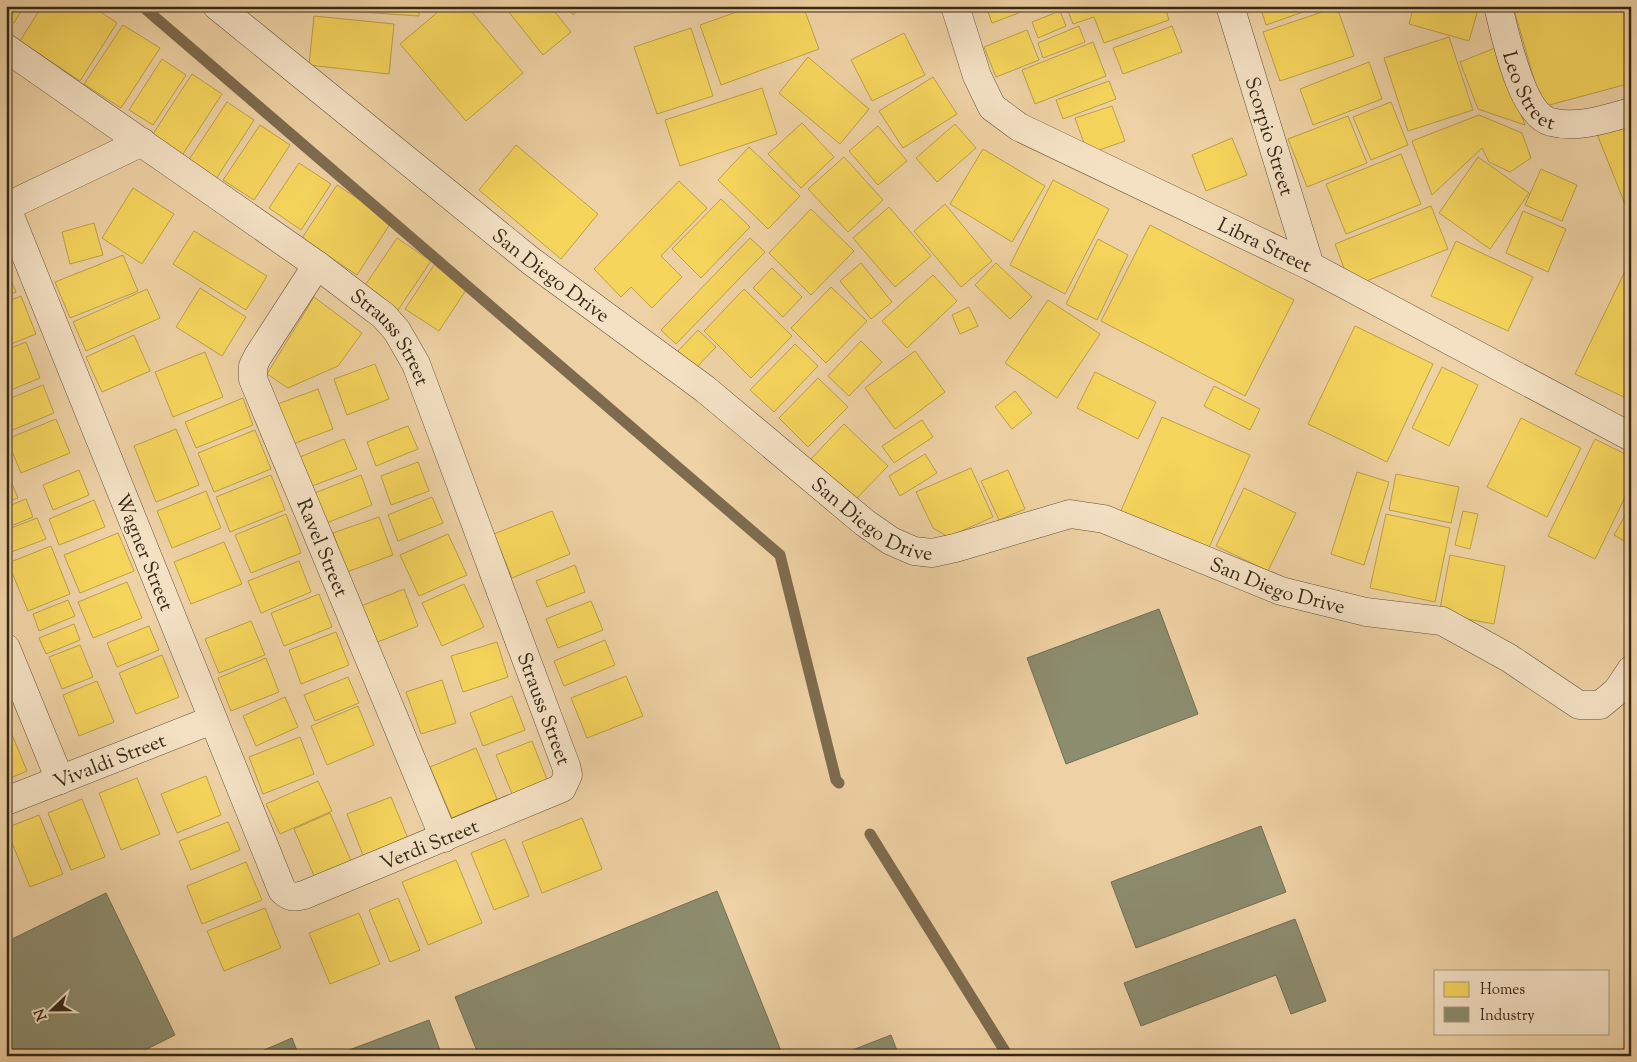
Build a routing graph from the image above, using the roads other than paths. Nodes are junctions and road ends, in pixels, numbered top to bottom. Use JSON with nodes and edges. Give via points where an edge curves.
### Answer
{"nodes":[{"id":1,"x":217,"y":6,"type":"edge"},
{"id":2,"x":955,"y":6,"type":"edge"},
{"id":3,"x":1230,"y":6,"type":"edge"},
{"id":4,"x":1498,"y":6,"type":"edge"},
{"id":5,"x":6,"y":48,"type":"edge"},
{"id":6,"x":1631,"y":112,"type":"edge"},
{"id":7,"x":142,"y":142,"type":"junction"},
{"id":8,"x":6,"y":206,"type":"edge"},
{"id":9,"x":317,"y":265,"type":"junction"},
{"id":10,"x":1310,"y":266,"type":"junction"},
{"id":11,"x":1631,"y":437,"type":"edge"},
{"id":12,"x":6,"y":648,"type":"edge"},
{"id":13,"x":1631,"y":670,"type":"edge"},
{"id":14,"x":212,"y":720,"type":"junction"},
{"id":15,"x":60,"y":780,"type":"junction"},
{"id":16,"x":566,"y":782,"type":"joint"},
{"id":17,"x":6,"y":801,"type":"edge"},
{"id":18,"x":444,"y":838,"type":"junction"},
{"id":19,"x":288,"y":896,"type":"joint"}],
"edges":[{"from":1,"to":13,"type":"street","name":"San Diego Drive","via":[[531,261],[705,390],[890,541],[914,551],[932,553],[1070,514],[1104,519],[1281,591],[1366,612],[1442,621],[1509,658],[1579,705],[1600,705],[1617,691]]},
{"from":2,"to":10,"type":"street","name":"Libra Street","via":[[977,76],[992,106],[1019,127]]},
{"from":3,"to":10,"type":"street","name":"Scorpio Street"},
{"from":4,"to":6,"type":"street","name":"Leo Street","via":[[1518,81],[1534,108],[1550,122],[1584,124]]},
{"from":5,"to":7,"type":"street","name":"Strauss Street"},
{"from":7,"to":8,"type":"street"},
{"from":7,"to":9,"type":"street","name":"Strauss Street"},
{"from":8,"to":14,"type":"street","name":"Wagner Street"},
{"from":9,"to":16,"type":"street","name":"Strauss Street","via":[[384,316],[416,364],[566,766]]},
{"from":9,"to":18,"type":"street","name":"Ravel Street","via":[[258,356],[253,366],[253,379]]},
{"from":10,"to":11,"type":"street","name":"Libra Street"},
{"from":12,"to":15,"type":"street"},
{"from":14,"to":15,"type":"street","name":"Vivaldi Street"},
{"from":14,"to":19,"type":"street","name":"Wagner Street","via":[[276,880]]},
{"from":15,"to":17,"type":"street","name":"Vivaldi Street"},
{"from":16,"to":18,"type":"street","name":"Verdi Street","via":[[554,793]]},
{"from":18,"to":19,"type":"street","name":"Verdi Street","via":[[304,895]]}]}
